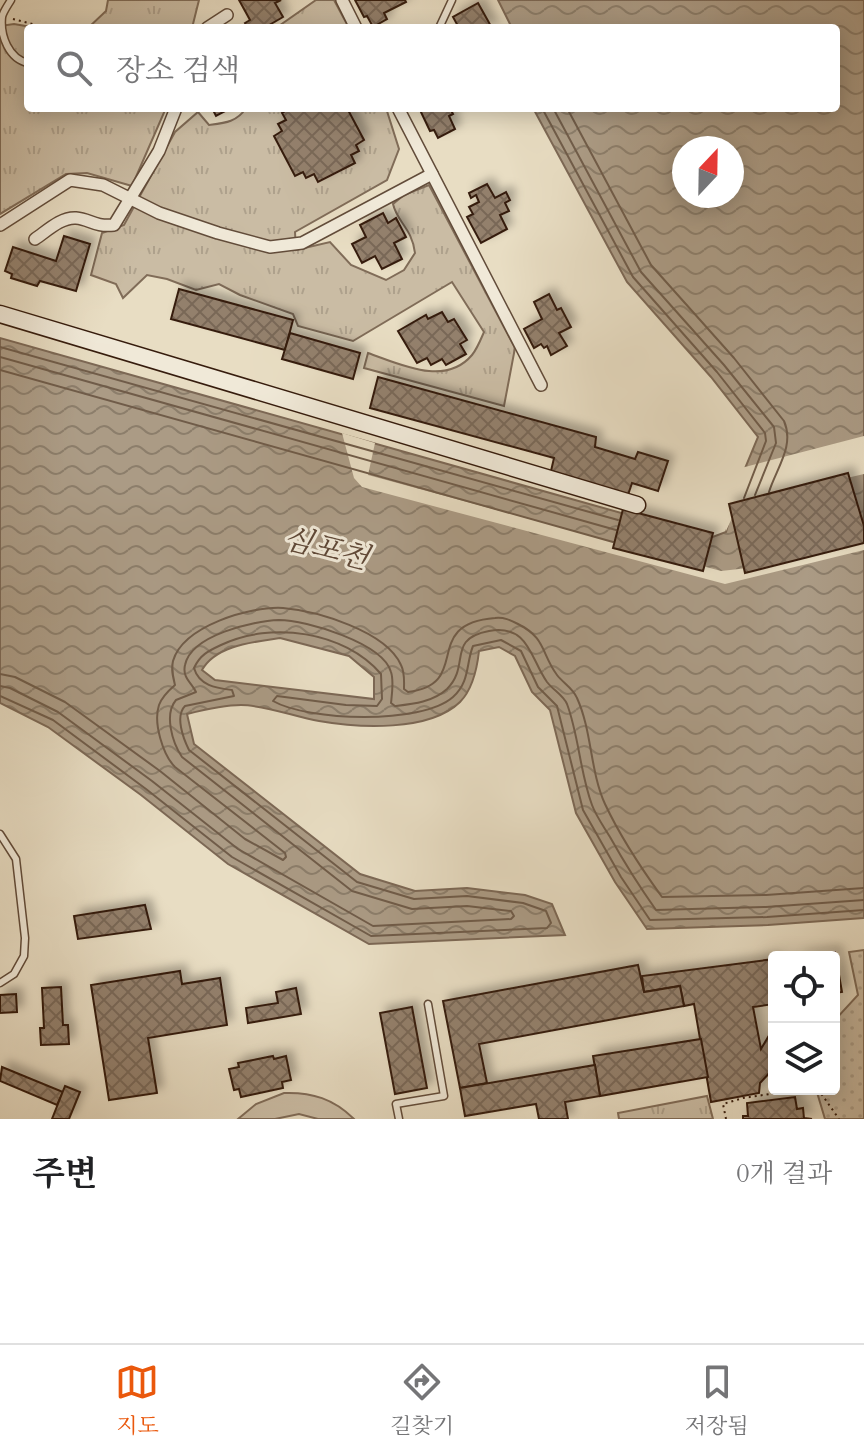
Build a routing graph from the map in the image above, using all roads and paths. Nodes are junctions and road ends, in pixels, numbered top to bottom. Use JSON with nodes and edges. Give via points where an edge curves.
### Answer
{"nodes":[{"id":1,"x":11,"y":0,"type":"edge"},
{"id":2,"x":342,"y":0,"type":"edge"},
{"id":3,"x":452,"y":0,"type":"edge"},
{"id":4,"x":227,"y":15,"type":"dead end"},
{"id":5,"x":2,"y":16,"type":"edge"},
{"id":6,"x":32,"y":24,"type":"edge"},
{"id":7,"x":213,"y":24,"type":"edge"},
{"id":8,"x":354,"y":24,"type":"edge"},
{"id":9,"x":441,"y":24,"type":"edge"},
{"id":10,"x":24,"y":62,"type":"edge"},
{"id":11,"x":174,"y":112,"type":"edge"},
{"id":12,"x":400,"y":112,"type":"edge"},
{"id":13,"x":432,"y":174,"type":"junction"},
{"id":14,"x":131,"y":200,"type":"junction"},
{"id":15,"x":0,"y":225,"type":"edge"},
{"id":16,"x":35,"y":239,"type":"dead end"},
{"id":17,"x":0,"y":314,"type":"edge"},
{"id":18,"x":541,"y":385,"type":"dead end"},
{"id":19,"x":637,"y":505,"type":"dead end"},
{"id":20,"x":0,"y":834,"type":"edge"},
{"id":21,"x":0,"y":983,"type":"edge"},
{"id":22,"x":428,"y":1004,"type":"dead end"},
{"id":23,"x":768,"y":1094,"type":"edge"},
{"id":24,"x":822,"y":1095,"type":"edge"},
{"id":25,"x":399,"y":1119,"type":"edge"},
{"id":26,"x":726,"y":1119,"type":"edge"},
{"id":27,"x":839,"y":1119,"type":"edge"}],
"edges":[{"from":1,"to":5,"type":"lane"},
{"from":2,"to":8,"type":"street"},
{"from":3,"to":9,"type":"lane"},
{"from":4,"to":7,"type":"street"},
{"from":5,"to":6,"type":"path"},
{"from":5,"to":10,"type":"lane","via":[[3,42]]},
{"from":11,"to":14,"type":"street"},
{"from":12,"to":13,"type":"street"},
{"from":13,"to":14,"type":"street","via":[[302,243],[270,247]]},
{"from":13,"to":18,"type":"street"},
{"from":14,"to":15,"type":"street","via":[[103,185],[70,180]]},
{"from":14,"to":16,"type":"street","via":[[114,225],[76,218]]},
{"from":17,"to":19,"type":"street"},
{"from":20,"to":21,"type":"lane","via":[[16,859],[25,938],[24,956],[14,974]]},
{"from":22,"to":25,"type":"lane","via":[[444,1096],[396,1104]]},
{"from":23,"to":26,"type":"path","via":[[723,1104]]},
{"from":24,"to":27,"type":"path"}]}
